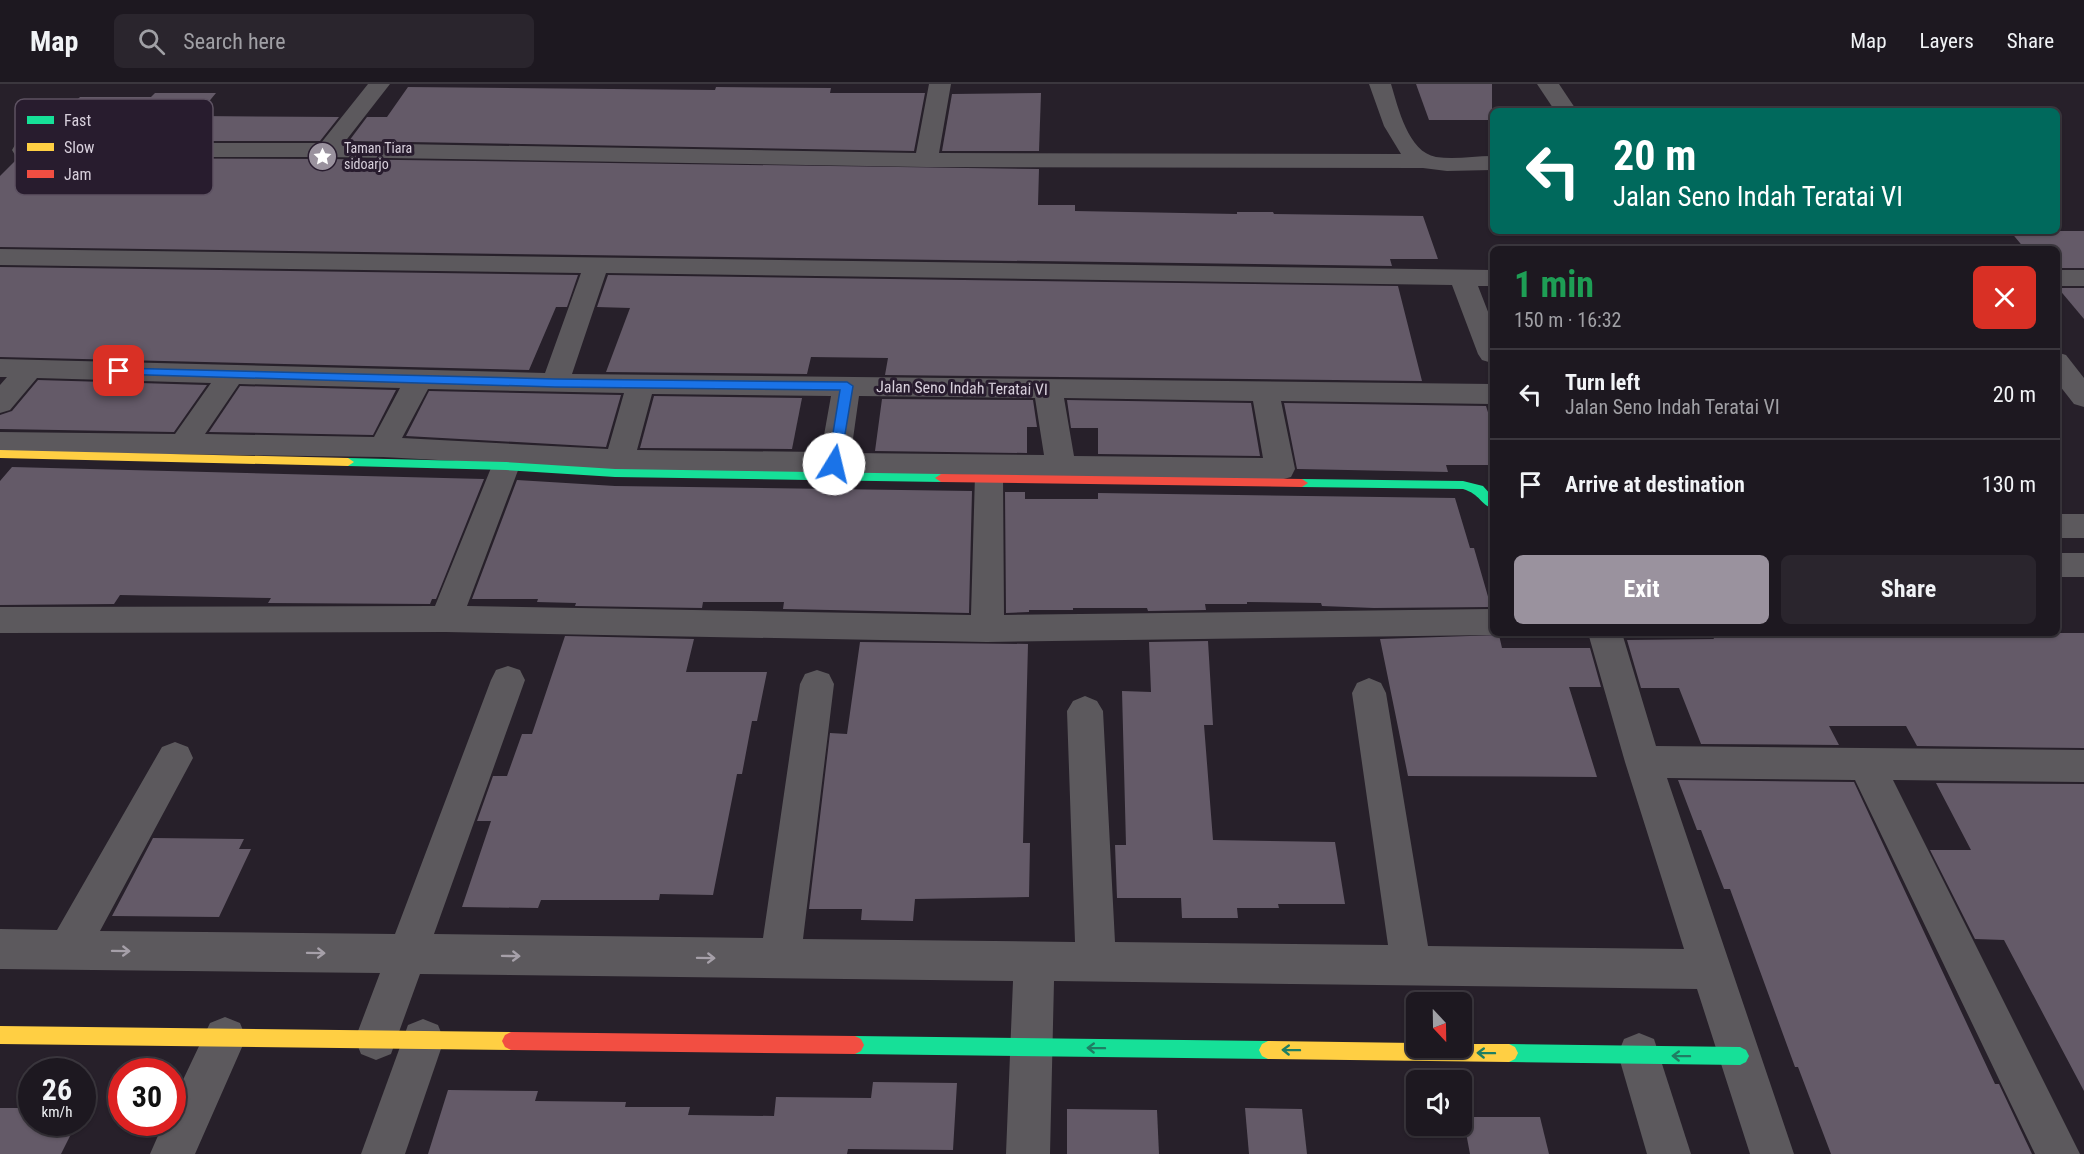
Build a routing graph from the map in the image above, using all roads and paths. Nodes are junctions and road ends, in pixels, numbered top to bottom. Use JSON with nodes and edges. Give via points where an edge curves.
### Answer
{"nodes":[{"id":1,"x":379,"y":84,"type":"edge"},
{"id":2,"x":940,"y":84,"type":"edge"},
{"id":3,"x":1380,"y":84,"type":"edge"},
{"id":4,"x":1548,"y":84,"type":"edge"},
{"id":5,"x":1564,"y":108,"type":"edge"},
{"id":6,"x":213,"y":150,"type":"edge"},
{"id":7,"x":327,"y":150,"type":"junction"},
{"id":8,"x":926,"y":160,"type":"junction"},
{"id":9,"x":1424,"y":161,"type":"junction"},
{"id":10,"x":1490,"y":163,"type":"edge"},
{"id":11,"x":0,"y":257,"type":"edge"},
{"id":12,"x":596,"y":267,"type":"junction"},
{"id":13,"x":1462,"y":278,"type":"junction"},
{"id":14,"x":1490,"y":278,"type":"edge"},
{"id":15,"x":2060,"y":278,"type":"edge"},
{"id":16,"x":2084,"y":278,"type":"edge"},
{"id":17,"x":1490,"y":349,"type":"edge"},
{"id":18,"x":2060,"y":367,"type":"edge"},
{"id":19,"x":0,"y":368,"type":"edge"},
{"id":20,"x":30,"y":369,"type":"junction"},
{"id":21,"x":231,"y":375,"type":"junction"},
{"id":22,"x":419,"y":380,"type":"junction"},
{"id":23,"x":555,"y":383,"type":"junction"},
{"id":24,"x":641,"y":384,"type":"junction"},
{"id":25,"x":847,"y":386,"type":"junction"},
{"id":26,"x":1048,"y":389,"type":"junction"},
{"id":27,"x":2075,"y":390,"type":"edge"},
{"id":28,"x":1265,"y":391,"type":"junction"},
{"id":29,"x":1490,"y":394,"type":"edge"},
{"id":30,"x":0,"y":404,"type":"edge"},
{"id":31,"x":183,"y":445,"type":"junction"},
{"id":32,"x":383,"y":447,"type":"junction"},
{"id":33,"x":1,"y":453,"type":"edge"},
{"id":34,"x":619,"y":460,"type":"junction"},
{"id":35,"x":834,"y":464,"type":"junction"},
{"id":36,"x":506,"y":466,"type":"junction"},
{"id":37,"x":1061,"y":467,"type":"junction"},
{"id":38,"x":990,"y":478,"type":"junction"},
{"id":39,"x":1490,"y":502,"type":"edge"},
{"id":40,"x":2060,"y":526,"type":"edge"},
{"id":41,"x":2084,"y":526,"type":"edge"},
{"id":42,"x":2060,"y":565,"type":"edge"},
{"id":43,"x":2084,"y":565,"type":"edge"},
{"id":44,"x":446,"y":619,"type":"junction"},
{"id":45,"x":0,"y":620,"type":"edge"},
{"id":46,"x":1490,"y":622,"type":"edge"},
{"id":47,"x":987,"y":629,"type":"junction"},
{"id":48,"x":1606,"y":636,"type":"edge"},
{"id":49,"x":508,"y":680,"type":"dead end"},
{"id":50,"x":817,"y":684,"type":"dead end"},
{"id":51,"x":1370,"y":693,"type":"dead end"},
{"id":52,"x":1085,"y":711,"type":"dead end"},
{"id":53,"x":175,"y":758,"type":"dead end"},
{"id":54,"x":1643,"y":762,"type":"junction"},
{"id":55,"x":1866,"y":764,"type":"junction"},
{"id":56,"x":2084,"y":766,"type":"edge"},
{"id":57,"x":0,"y":950,"type":"edge"},
{"id":58,"x":68,"y":950,"type":"junction"},
{"id":59,"x":407,"y":954,"type":"junction"},
{"id":60,"x":780,"y":958,"type":"junction"},
{"id":61,"x":1034,"y":962,"type":"junction"},
{"id":62,"x":1096,"y":962,"type":"junction"},
{"id":63,"x":1412,"y":966,"type":"junction"},
{"id":64,"x":1712,"y":969,"type":"junction"},
{"id":65,"x":0,"y":1035,"type":"edge"},
{"id":66,"x":225,"y":1038,"type":"junction"},
{"id":67,"x":376,"y":1040,"type":"junction"},
{"id":68,"x":423,"y":1040,"type":"junction"},
{"id":69,"x":1032,"y":1047,"type":"junction"},
{"id":70,"x":1639,"y":1054,"type":"junction"},
{"id":71,"x":1740,"y":1056,"type":"junction"},
{"id":72,"x":172,"y":1154,"type":"edge"},
{"id":73,"x":383,"y":1154,"type":"edge"},
{"id":74,"x":1028,"y":1154,"type":"edge"},
{"id":75,"x":1669,"y":1154,"type":"edge"},
{"id":76,"x":1772,"y":1154,"type":"edge"},
{"id":77,"x":2058,"y":1154,"type":"edge"}],
"edges":[{"from":1,"to":7,"type":"street"},
{"from":2,"to":8,"type":"street"},
{"from":3,"to":9,"type":"street","via":[[1389,116],[1410,152]]},
{"from":4,"to":5,"type":"street"},
{"from":6,"to":7,"type":"street"},
{"from":7,"to":8,"type":"street"},
{"from":8,"to":9,"type":"street"},
{"from":9,"to":10,"type":"street"},
{"from":11,"to":12,"type":"street"},
{"from":12,"to":13,"type":"street"},
{"from":12,"to":23,"type":"street"},
{"from":13,"to":14,"type":"street"},
{"from":13,"to":17,"type":"street"},
{"from":15,"to":16,"type":"street"},
{"from":18,"to":27,"type":"street"},
{"from":19,"to":20,"type":"street","name":"Jalan Seno Indah Teratai VI"},
{"from":20,"to":21,"type":"street","name":"Jalan Seno Indah Teratai VI"},
{"from":20,"to":30,"type":"street"},
{"from":21,"to":22,"type":"street","name":"Jalan Seno Indah Teratai VI"},
{"from":21,"to":31,"type":"street"},
{"from":22,"to":23,"type":"street","name":"Jalan Seno Indah Teratai VI"},
{"from":22,"to":32,"type":"street"},
{"from":23,"to":24,"type":"street","name":"Jalan Seno Indah Teratai VI"},
{"from":24,"to":25,"type":"street","name":"Jalan Seno Indah Teratai VI"},
{"from":24,"to":34,"type":"street"},
{"from":25,"to":26,"type":"street","name":"Jalan Seno Indah Teratai VI"},
{"from":25,"to":35,"type":"street"},
{"from":26,"to":28,"type":"street","name":"Jalan Seno Indah Teratai VI"},
{"from":26,"to":37,"type":"street"},
{"from":28,"to":29,"type":"street","name":"Jalan Seno Indah Teratai VI"},
{"from":28,"to":37,"type":"street","via":[[1280,469]]},
{"from":31,"to":32,"type":"street"},
{"from":31,"to":33,"type":"street"},
{"from":32,"to":34,"type":"street"},
{"from":33,"to":36,"type":"street"},
{"from":34,"to":35,"type":"street"},
{"from":35,"to":37,"type":"street"},
{"from":36,"to":38,"type":"street","via":[[615,473]]},
{"from":36,"to":44,"type":"street"},
{"from":38,"to":39,"type":"street","via":[[1463,485],[1479,489]]},
{"from":38,"to":47,"type":"street"},
{"from":40,"to":41,"type":"street"},
{"from":42,"to":43,"type":"street"},
{"from":44,"to":45,"type":"street"},
{"from":44,"to":47,"type":"street"},
{"from":46,"to":47,"type":"street"},
{"from":48,"to":54,"type":"street"},
{"from":49,"to":59,"type":"street"},
{"from":50,"to":60,"type":"street"},
{"from":51,"to":63,"type":"street"},
{"from":52,"to":62,"type":"street"},
{"from":53,"to":58,"type":"street"},
{"from":54,"to":55,"type":"street"},
{"from":54,"to":64,"type":"street"},
{"from":55,"to":56,"type":"street"},
{"from":55,"to":77,"type":"street"},
{"from":57,"to":58,"type":"street"},
{"from":58,"to":59,"type":"street","one_way":true},
{"from":59,"to":60,"type":"street","one_way":true},
{"from":59,"to":67,"type":"street"},
{"from":60,"to":61,"type":"street"},
{"from":61,"to":62,"type":"street"},
{"from":61,"to":69,"type":"street"},
{"from":62,"to":63,"type":"street"},
{"from":63,"to":64,"type":"street"},
{"from":64,"to":71,"type":"street"},
{"from":65,"to":66,"type":"street"},
{"from":66,"to":67,"type":"street"},
{"from":66,"to":72,"type":"street"},
{"from":67,"to":68,"type":"street"},
{"from":68,"to":69,"type":"street"},
{"from":68,"to":73,"type":"street"},
{"from":70,"to":69,"type":"street","one_way":true},
{"from":69,"to":74,"type":"street"},
{"from":71,"to":70,"type":"street","one_way":true},
{"from":70,"to":75,"type":"street"},
{"from":71,"to":76,"type":"street"}]}
